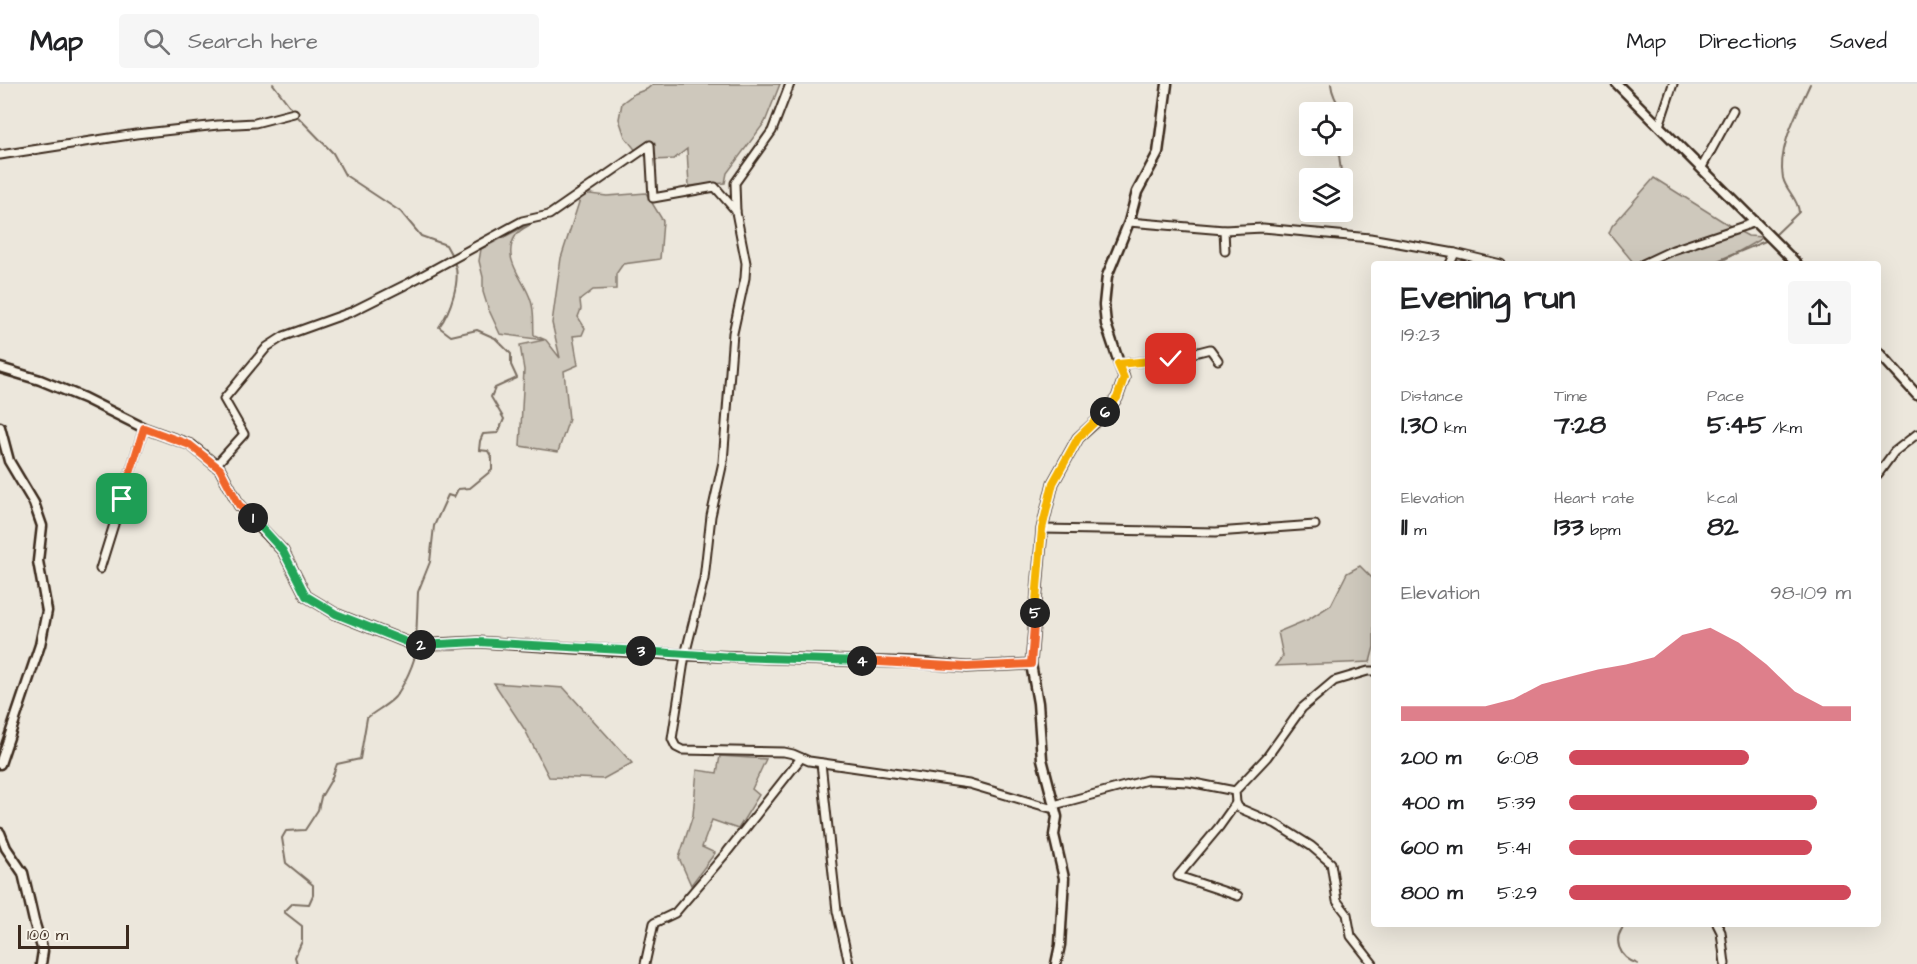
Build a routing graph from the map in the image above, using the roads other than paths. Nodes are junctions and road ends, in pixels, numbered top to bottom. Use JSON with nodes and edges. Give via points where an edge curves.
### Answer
{"nodes":[{"id":1,"x":790,"y":84,"type":"edge"},
{"id":2,"x":1167,"y":84,"type":"edge"},
{"id":3,"x":1617,"y":84,"type":"edge"},
{"id":4,"x":1673,"y":84,"type":"edge"},
{"id":5,"x":1732,"y":110,"type":"dead end"},
{"id":6,"x":294,"y":113,"type":"dead end"},
{"id":7,"x":1659,"y":126,"type":"junction"},
{"id":8,"x":0,"y":155,"type":"edge"},
{"id":9,"x":1702,"y":168,"type":"junction"},
{"id":10,"x":736,"y":212,"type":"junction"},
{"id":11,"x":1129,"y":222,"type":"junction"},
{"id":12,"x":1756,"y":222,"type":"junction"},
{"id":13,"x":1224,"y":230,"type":"junction"},
{"id":14,"x":1225,"y":251,"type":"dead end"},
{"id":15,"x":1455,"y":253,"type":"junction"},
{"id":16,"x":1451,"y":261,"type":"edge"},
{"id":17,"x":1488,"y":261,"type":"edge"},
{"id":18,"x":1649,"y":261,"type":"edge"},
{"id":19,"x":1794,"y":261,"type":"edge"},
{"id":20,"x":1881,"y":355,"type":"edge"},
{"id":21,"x":1218,"y":360,"type":"dead end"},
{"id":22,"x":1118,"y":364,"type":"junction"},
{"id":23,"x":0,"y":368,"type":"edge"},
{"id":24,"x":1917,"y":395,"type":"edge"},
{"id":25,"x":0,"y":428,"type":"edge"},
{"id":26,"x":144,"y":428,"type":"junction"},
{"id":27,"x":1917,"y":434,"type":"edge"},
{"id":28,"x":216,"y":465,"type":"junction"},
{"id":29,"x":1881,"y":470,"type":"edge"},
{"id":30,"x":1315,"y":525,"type":"dead end"},
{"id":31,"x":1042,"y":529,"type":"junction"},
{"id":32,"x":100,"y":569,"type":"dead end"},
{"id":33,"x":685,"y":655,"type":"junction"},
{"id":34,"x":1031,"y":664,"type":"junction"},
{"id":35,"x":1371,"y":671,"type":"edge"},
{"id":36,"x":801,"y":758,"type":"junction"},
{"id":37,"x":821,"y":763,"type":"junction"},
{"id":38,"x":0,"y":764,"type":"edge"},
{"id":39,"x":1235,"y":791,"type":"junction"},
{"id":40,"x":1236,"y":802,"type":"junction"},
{"id":41,"x":1054,"y":805,"type":"junction"},
{"id":42,"x":0,"y":833,"type":"edge"},
{"id":43,"x":1238,"y":896,"type":"dead end"},
{"id":44,"x":1719,"y":927,"type":"edge"},
{"id":45,"x":41,"y":964,"type":"edge"},
{"id":46,"x":645,"y":964,"type":"edge"},
{"id":47,"x":849,"y":964,"type":"edge"},
{"id":48,"x":1056,"y":964,"type":"edge"},
{"id":49,"x":1373,"y":964,"type":"edge"},
{"id":50,"x":1725,"y":964,"type":"edge"}],
"edges":[{"from":1,"to":10,"type":"street","via":[[772,131],[735,183]]},
{"from":2,"to":11,"type":"street","via":[[1158,153],[1137,192]]},
{"from":3,"to":7,"type":"street"},
{"from":4,"to":7,"type":"street"},
{"from":5,"to":9,"type":"street"},
{"from":6,"to":8,"type":"street","via":[[255,123],[136,134]]},
{"from":7,"to":9,"type":"street"},
{"from":9,"to":12,"type":"street"},
{"from":10,"to":28,"type":"street","via":[[715,187],[653,198],[650,145],[549,215],[522,221],[360,308],[284,336],[267,347],[224,399],[244,434]]},
{"from":10,"to":33,"type":"street","via":[[746,263],[745,278],[733,333],[723,462],[711,516],[704,579]]},
{"from":11,"to":13,"type":"street"},
{"from":11,"to":22,"type":"street","via":[[1107,276],[1104,305]]},
{"from":12,"to":18,"type":"street"},
{"from":12,"to":19,"type":"street"},
{"from":13,"to":14,"type":"street"},
{"from":13,"to":15,"type":"street","via":[[1263,228],[1370,238]]},
{"from":15,"to":16,"type":"street"},
{"from":15,"to":17,"type":"street"},
{"from":20,"to":24,"type":"street"},
{"from":21,"to":22,"type":"street","via":[[1210,349],[1171,359]]},
{"from":22,"to":31,"type":"street","via":[[1124,378],[1117,398],[1078,438],[1053,483]]},
{"from":23,"to":26,"type":"street","via":[[84,398]]},
{"from":25,"to":38,"type":"street","via":[[9,461],[34,503],[42,526],[38,561],[47,611],[40,645]]},
{"from":26,"to":28,"type":"street","via":[[190,445]]},
{"from":26,"to":32,"type":"street"},
{"from":27,"to":29,"type":"street","via":[[1894,452]]},
{"from":28,"to":33,"type":"street","via":[[239,505],[283,551],[306,596],[336,614],[414,645],[478,642]]},
{"from":30,"to":31,"type":"street","via":[[1216,532]]},
{"from":31,"to":34,"type":"street"},
{"from":33,"to":34,"type":"street","via":[[967,667]]},
{"from":33,"to":36,"type":"street","via":[[672,739],[676,747],[776,752]]},
{"from":34,"to":41,"type":"street","via":[[1042,759]]},
{"from":35,"to":39,"type":"street","via":[[1334,681],[1302,708],[1267,757]]},
{"from":36,"to":37,"type":"street"},
{"from":36,"to":46,"type":"street","via":[[675,913],[654,923]]},
{"from":37,"to":41,"type":"street","via":[[969,784],[1050,808]]},
{"from":37,"to":47,"type":"street","via":[[837,911]]},
{"from":39,"to":40,"type":"street"},
{"from":39,"to":41,"type":"street","via":[[1189,782],[1147,780]]},
{"from":40,"to":43,"type":"street","via":[[1178,876]]},
{"from":40,"to":49,"type":"street","via":[[1239,808],[1276,824],[1311,846],[1331,863],[1337,901],[1347,914],[1351,936]]},
{"from":41,"to":48,"type":"street","via":[[1054,834],[1064,878]]},
{"from":42,"to":45,"type":"street","via":[[23,873],[43,951]]},
{"from":44,"to":50,"type":"street"}]}
